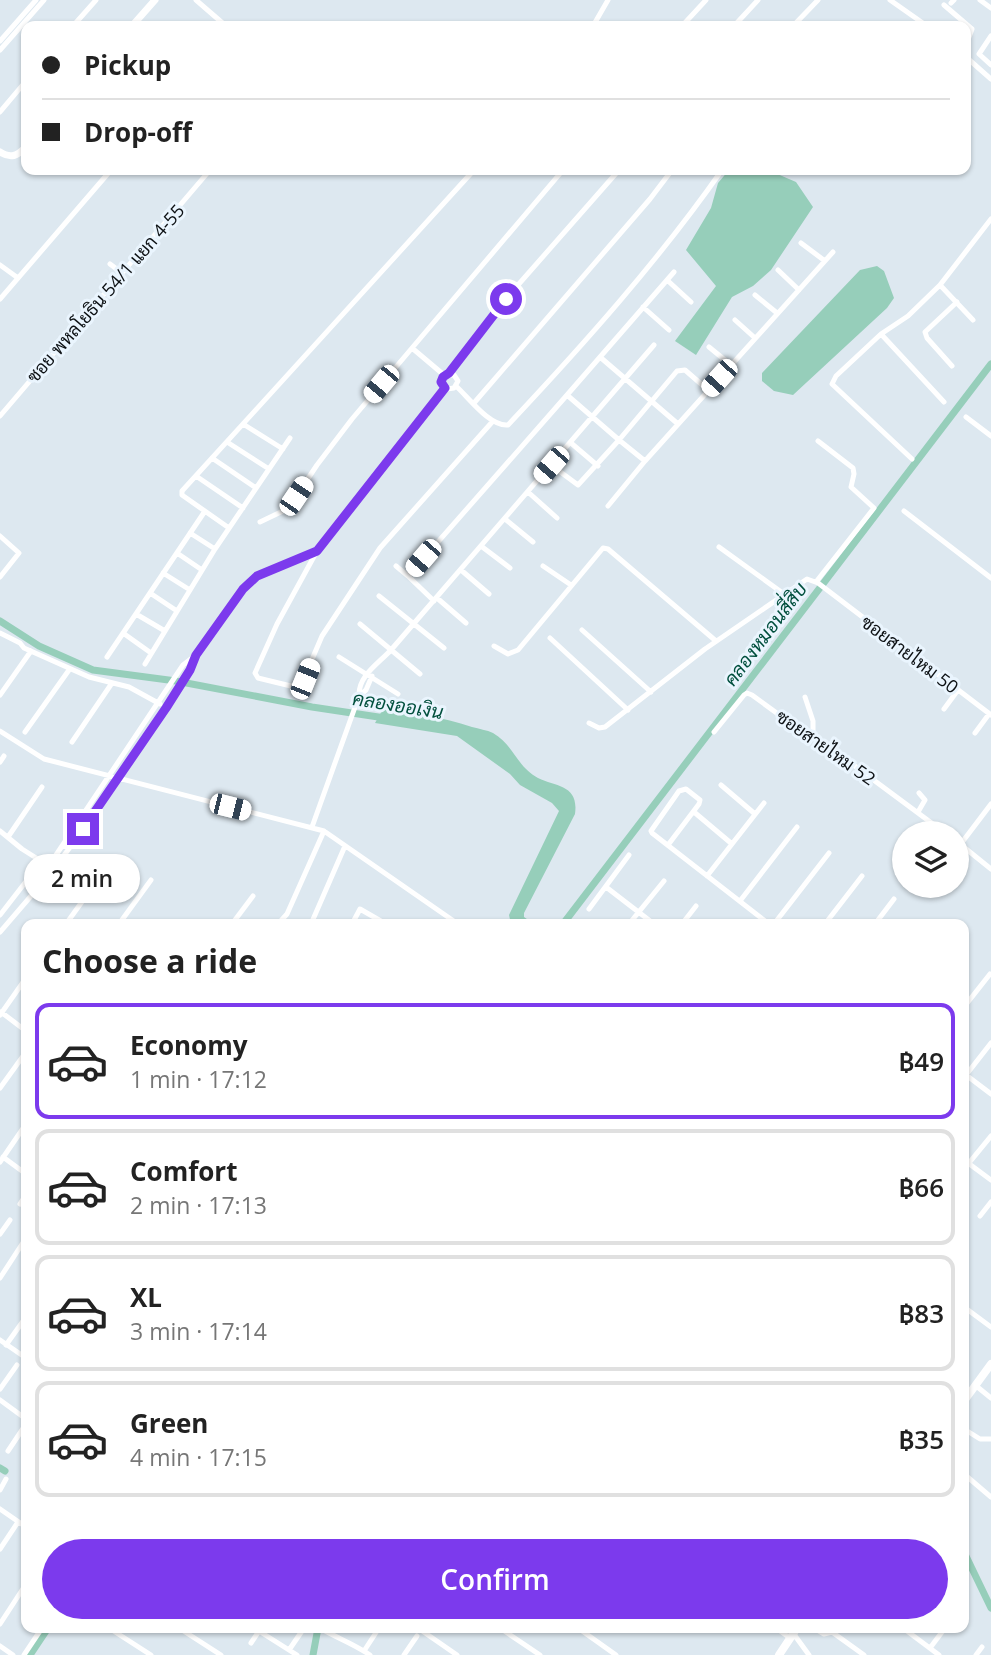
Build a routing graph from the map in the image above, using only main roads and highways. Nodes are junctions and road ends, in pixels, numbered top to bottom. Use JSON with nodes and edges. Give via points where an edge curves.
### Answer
{"nodes":[{"id":1,"x":991,"y":1364,"type":"edge"},
{"id":2,"x":969,"y":1394,"type":"edge"},
{"id":3,"x":793,"y":1633,"type":"edge"},
{"id":4,"x":779,"y":1655,"type":"edge"}],
"edges":[{"from":1,"to":2,"type":"main road"},
{"from":3,"to":4,"type":"main road"}]}
